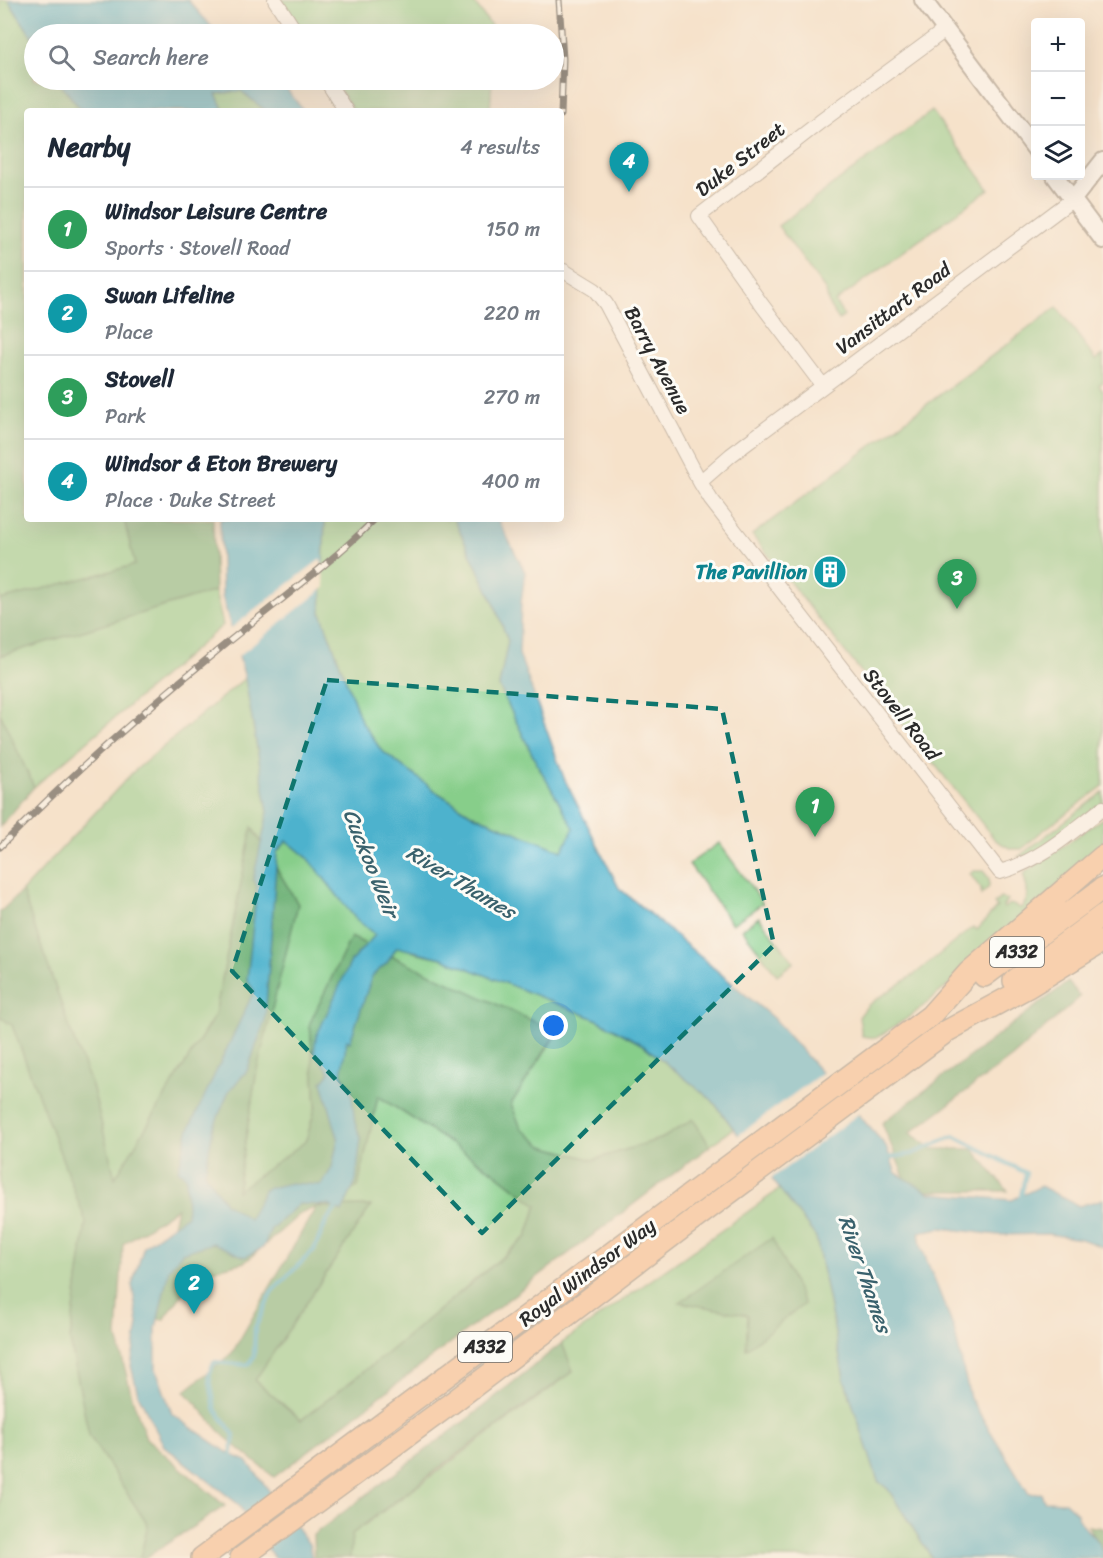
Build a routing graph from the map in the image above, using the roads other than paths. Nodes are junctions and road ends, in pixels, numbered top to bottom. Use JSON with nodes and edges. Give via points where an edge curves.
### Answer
{"nodes":[{"id":1,"x":275,"y":0,"type":"edge"},
{"id":2,"x":923,"y":0,"type":"edge"},
{"id":3,"x":291,"y":24,"type":"edge"},
{"id":4,"x":945,"y":30,"type":"junction"},
{"id":5,"x":332,"y":90,"type":"edge"},
{"id":6,"x":344,"y":108,"type":"edge"},
{"id":7,"x":1031,"y":145,"type":"edge"},
{"id":8,"x":1103,"y":160,"type":"edge"},
{"id":9,"x":1058,"y":180,"type":"edge"},
{"id":10,"x":1073,"y":199,"type":"junction"},
{"id":11,"x":1103,"y":240,"type":"edge"},
{"id":12,"x":564,"y":271,"type":"dead end"},
{"id":13,"x":823,"y":386,"type":"junction"},
{"id":14,"x":700,"y":482,"type":"junction"},
{"id":15,"x":1103,"y":808,"type":"edge"},
{"id":16,"x":1103,"y":856,"type":"edge"},
{"id":17,"x":1103,"y":888,"type":"edge"},
{"id":18,"x":1103,"y":915,"type":"edge"},
{"id":19,"x":1103,"y":941,"type":"edge"},
{"id":20,"x":930,"y":1016,"type":"junction"},
{"id":21,"x":947,"y":1031,"type":"junction"},
{"id":22,"x":202,"y":1558,"type":"edge"},
{"id":23,"x":241,"y":1558,"type":"edge"}],
"edges":[{"from":1,"to":3,"type":"street"},
{"from":2,"to":4,"type":"street"},
{"from":4,"to":7,"type":"street"},
{"from":4,"to":13,"type":"street","name":"Duke Street","via":[[699,216]]},
{"from":5,"to":6,"type":"street"},
{"from":8,"to":10,"type":"street","name":"Vansittart Road"},
{"from":9,"to":10,"type":"street"},
{"from":10,"to":11,"type":"street"},
{"from":10,"to":13,"type":"street","name":"Vansittart Road"},
{"from":12,"to":14,"type":"street","name":"Barry Avenue","via":[[595,290],[606,304]]},
{"from":13,"to":14,"type":"street","name":"Vansittart Road"},
{"from":14,"to":15,"type":"street","name":"Stovell Road","via":[[1000,872],[1044,853]]},
{"from":16,"to":20,"type":"main road","via":[[969,972]]},
{"from":17,"to":20,"type":"main road","number":"A332"},
{"from":18,"to":21,"type":"main road","number":"A332"},
{"from":19,"to":21,"type":"main road"},
{"from":20,"to":22,"type":"main road","name":"Royal Windsor Way","number":"A332"},
{"from":21,"to":23,"type":"main road","name":"Royal Windsor Way","number":"A332"}]}
